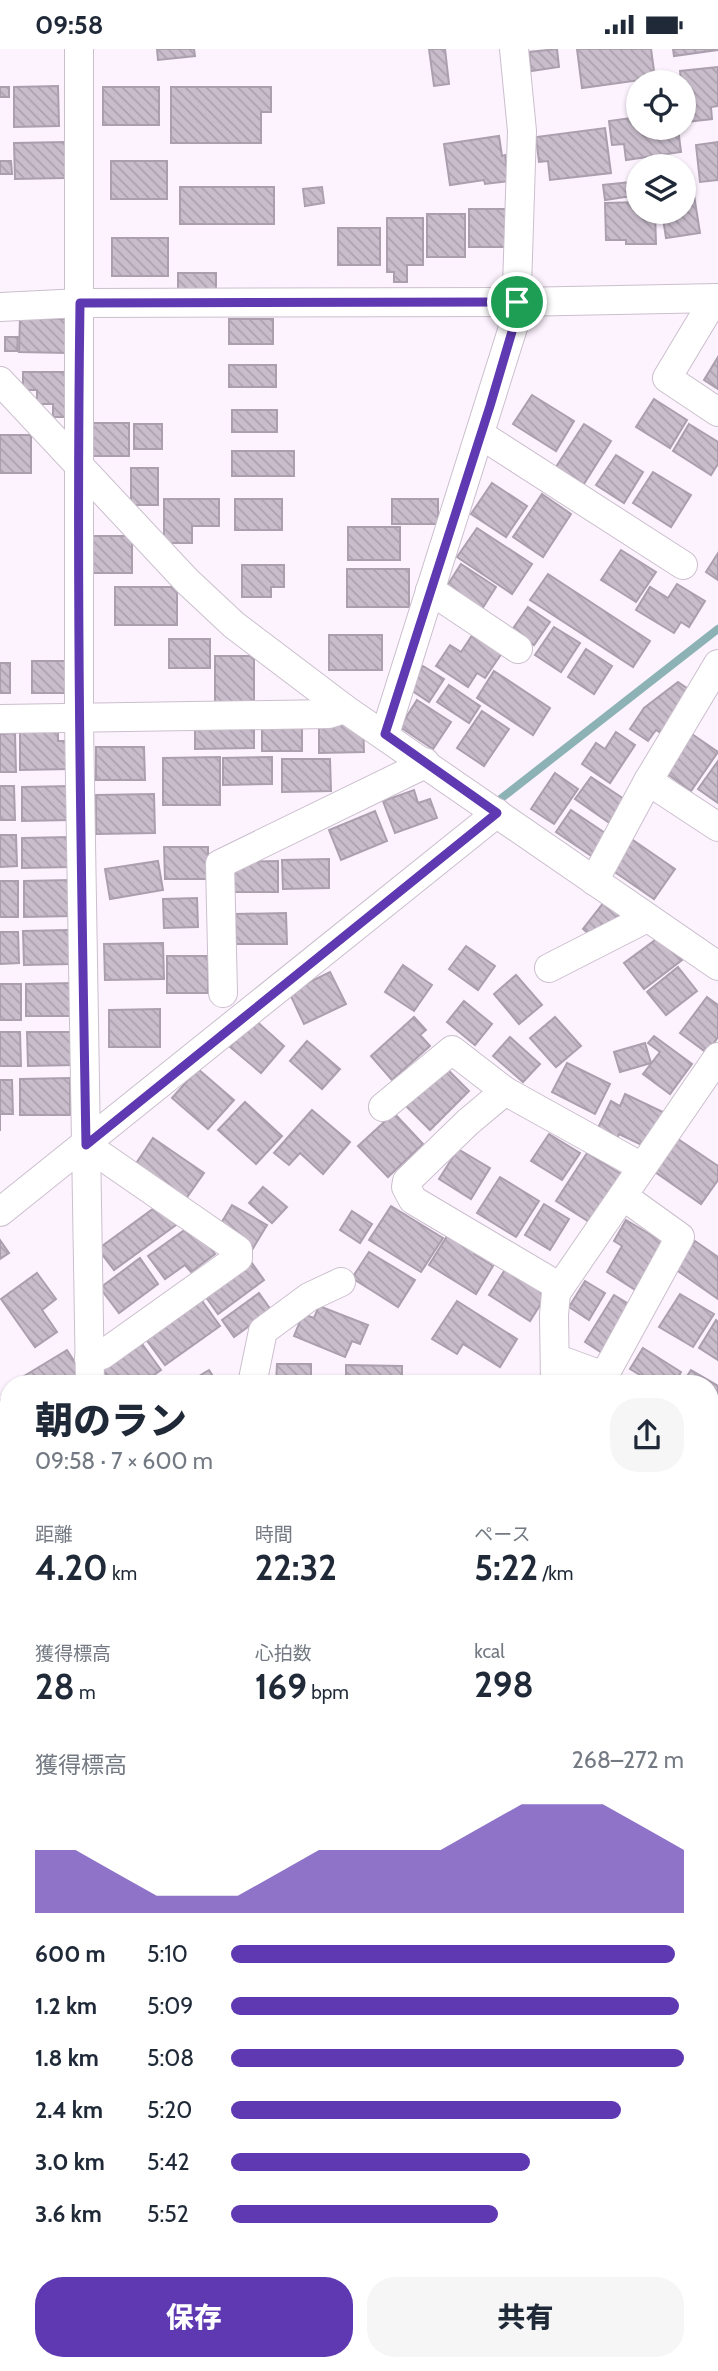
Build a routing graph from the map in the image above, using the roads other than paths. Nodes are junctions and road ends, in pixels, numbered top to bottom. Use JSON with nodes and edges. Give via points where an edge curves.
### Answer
{"nodes":[{"id":1,"x":79,"y":49,"type":"edge"},
{"id":2,"x":514,"y":49,"type":"edge"},
{"id":3,"x":716,"y":298,"type":"edge"},
{"id":4,"x":517,"y":302,"type":"junction"},
{"id":5,"x":80,"y":303,"type":"junction"},
{"id":6,"x":0,"y":307,"type":"edge"},
{"id":7,"x":0,"y":381,"type":"edge"},
{"id":8,"x":718,"y":412,"type":"edge"},
{"id":9,"x":481,"y":435,"type":"junction"},
{"id":10,"x":78,"y":464,"type":"junction"},
{"id":11,"x":683,"y":565,"type":"dead end"},
{"id":12,"x":430,"y":590,"type":"junction"},
{"id":13,"x":519,"y":649,"type":"dead end"},
{"id":14,"x":718,"y":664,"type":"edge"},
{"id":15,"x":345,"y":709,"type":"junction"},
{"id":16,"x":0,"y":719,"type":"edge"},
{"id":17,"x":79,"y":719,"type":"junction"},
{"id":18,"x":385,"y":734,"type":"junction"},
{"id":19,"x":425,"y":762,"type":"junction"},
{"id":20,"x":648,"y":781,"type":"junction"},
{"id":21,"x":497,"y":813,"type":"junction"},
{"id":22,"x":718,"y":827,"type":"edge"},
{"id":23,"x":594,"y":881,"type":"junction"},
{"id":24,"x":647,"y":918,"type":"junction"},
{"id":25,"x":718,"y":966,"type":"edge"},
{"id":26,"x":549,"y":968,"type":"dead end"},
{"id":27,"x":223,"y":993,"type":"dead end"},
{"id":28,"x":718,"y":1057,"type":"edge"},
{"id":29,"x":505,"y":1091,"type":"junction"},
{"id":30,"x":383,"y":1107,"type":"dead end"},
{"id":31,"x":86,"y":1145,"type":"junction"},
{"id":32,"x":642,"y":1167,"type":"junction"},
{"id":33,"x":623,"y":1196,"type":"junction"},
{"id":34,"x":0,"y":1212,"type":"edge"},
{"id":35,"x":341,"y":1282,"type":"dead end"},
{"id":36,"x":560,"y":1287,"type":"junction"},
{"id":37,"x":90,"y":1371,"type":"edge"},
{"id":38,"x":555,"y":1371,"type":"edge"},
{"id":39,"x":254,"y":1375,"type":"edge"},
{"id":40,"x":594,"y":1375,"type":"edge"},
{"id":41,"x":605,"y":1375,"type":"edge"}],
"edges":[{"from":1,"to":5,"type":"street"},
{"from":2,"to":4,"type":"street","via":[[522,131]]},
{"from":3,"to":4,"type":"street"},
{"from":3,"to":8,"type":"street","via":[[667,378]]},
{"from":4,"to":5,"type":"street"},
{"from":4,"to":9,"type":"street"},
{"from":5,"to":6,"type":"street"},
{"from":5,"to":10,"type":"street"},
{"from":7,"to":10,"type":"street"},
{"from":9,"to":11,"type":"street"},
{"from":9,"to":12,"type":"street"},
{"from":10,"to":15,"type":"street","via":[[234,625]]},
{"from":10,"to":17,"type":"street"},
{"from":12,"to":13,"type":"street"},
{"from":12,"to":18,"type":"street"},
{"from":14,"to":20,"type":"street"},
{"from":15,"to":17,"type":"street","via":[[329,714]]},
{"from":15,"to":18,"type":"street"},
{"from":16,"to":17,"type":"street"},
{"from":17,"to":31,"type":"street"},
{"from":18,"to":19,"type":"street"},
{"from":19,"to":21,"type":"street"},
{"from":19,"to":27,"type":"street","via":[[220,865]]},
{"from":20,"to":22,"type":"street"},
{"from":20,"to":23,"type":"street"},
{"from":21,"to":23,"type":"street"},
{"from":21,"to":31,"type":"street"},
{"from":23,"to":24,"type":"street"},
{"from":24,"to":25,"type":"street"},
{"from":24,"to":26,"type":"street"},
{"from":28,"to":32,"type":"street"},
{"from":29,"to":30,"type":"street","via":[[452,1050]]},
{"from":29,"to":32,"type":"street"},
{"from":29,"to":36,"type":"street","via":[[407,1181],[406,1187],[413,1200]]},
{"from":31,"to":34,"type":"street"},
{"from":31,"to":37,"type":"street"},
{"from":31,"to":37,"type":"street","via":[[238,1250],[238,1258],[102,1355]]},
{"from":32,"to":33,"type":"street"},
{"from":33,"to":36,"type":"street"},
{"from":33,"to":41,"type":"street","via":[[680,1237]]},
{"from":35,"to":39,"type":"street","via":[[309,1297],[263,1332]]},
{"from":36,"to":38,"type":"street","via":[[554,1315]]},
{"from":38,"to":40,"type":"street"}]}
